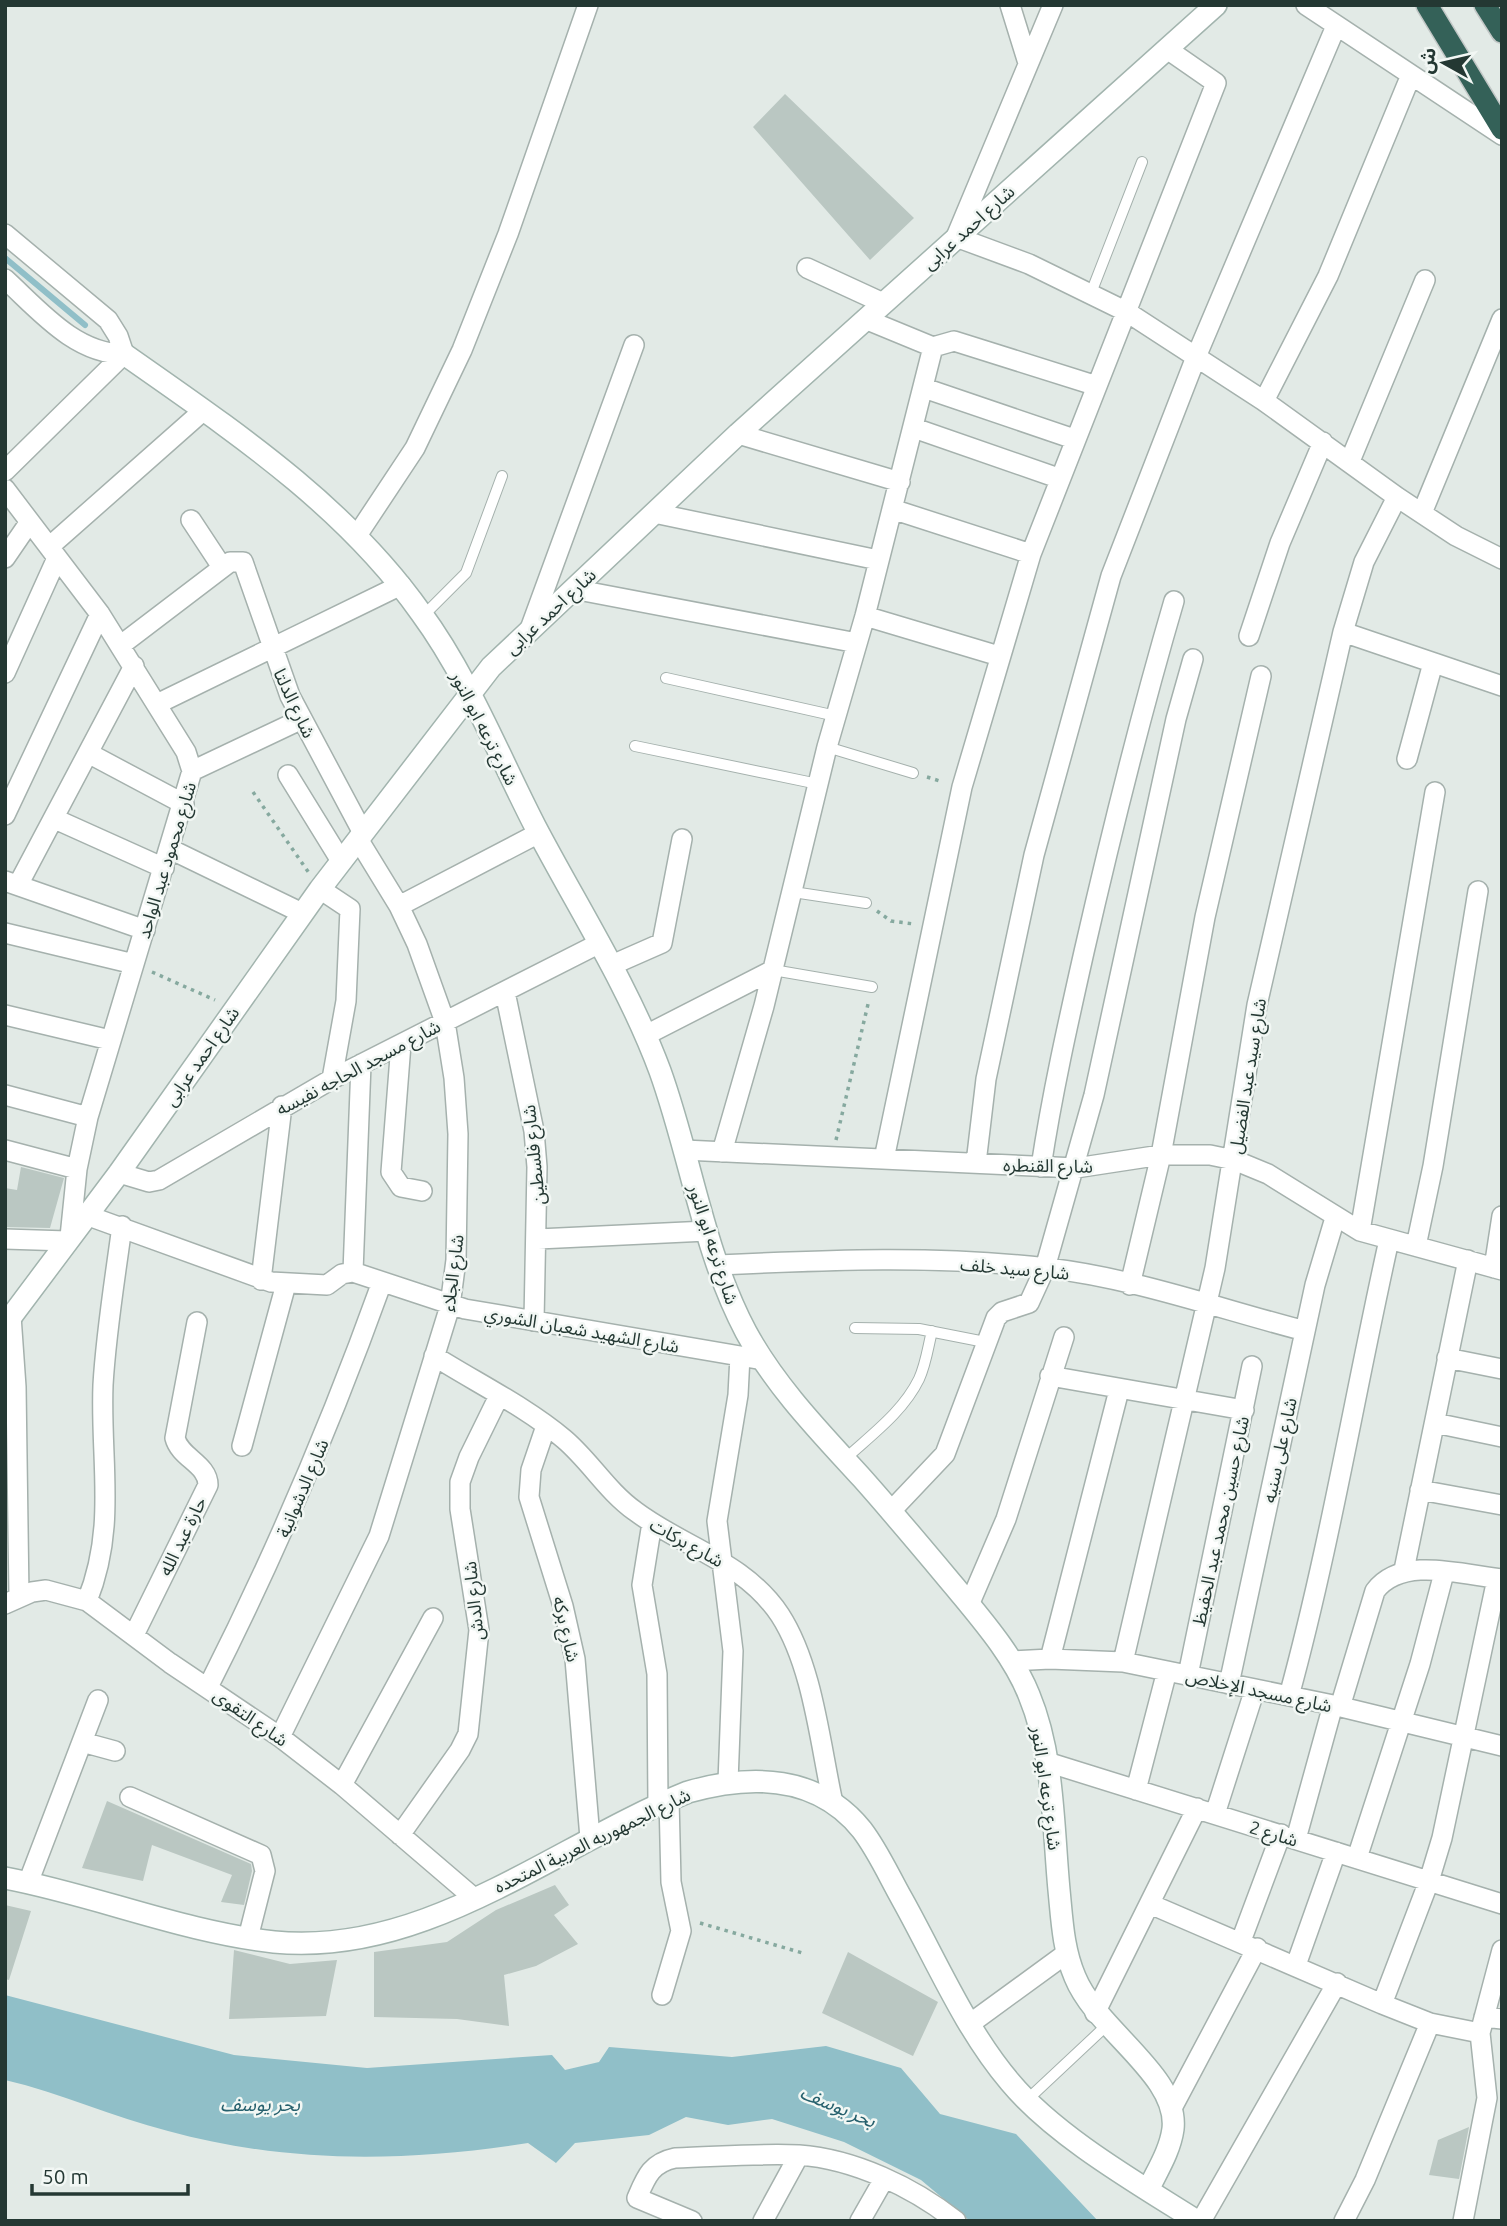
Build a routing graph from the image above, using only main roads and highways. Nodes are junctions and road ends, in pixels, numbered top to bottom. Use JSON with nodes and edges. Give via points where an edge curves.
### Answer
{"nodes":[{"id":1,"x":1427,"y":5,"type":"edge"},
{"id":2,"x":1485,"y":5,"type":"edge"},
{"id":3,"x":1502,"y":32,"type":"edge"},
{"id":4,"x":1502,"y":129,"type":"edge"}],
"edges":[{"from":1,"to":4,"type":"highway"},
{"from":2,"to":3,"type":"highway"}]}
